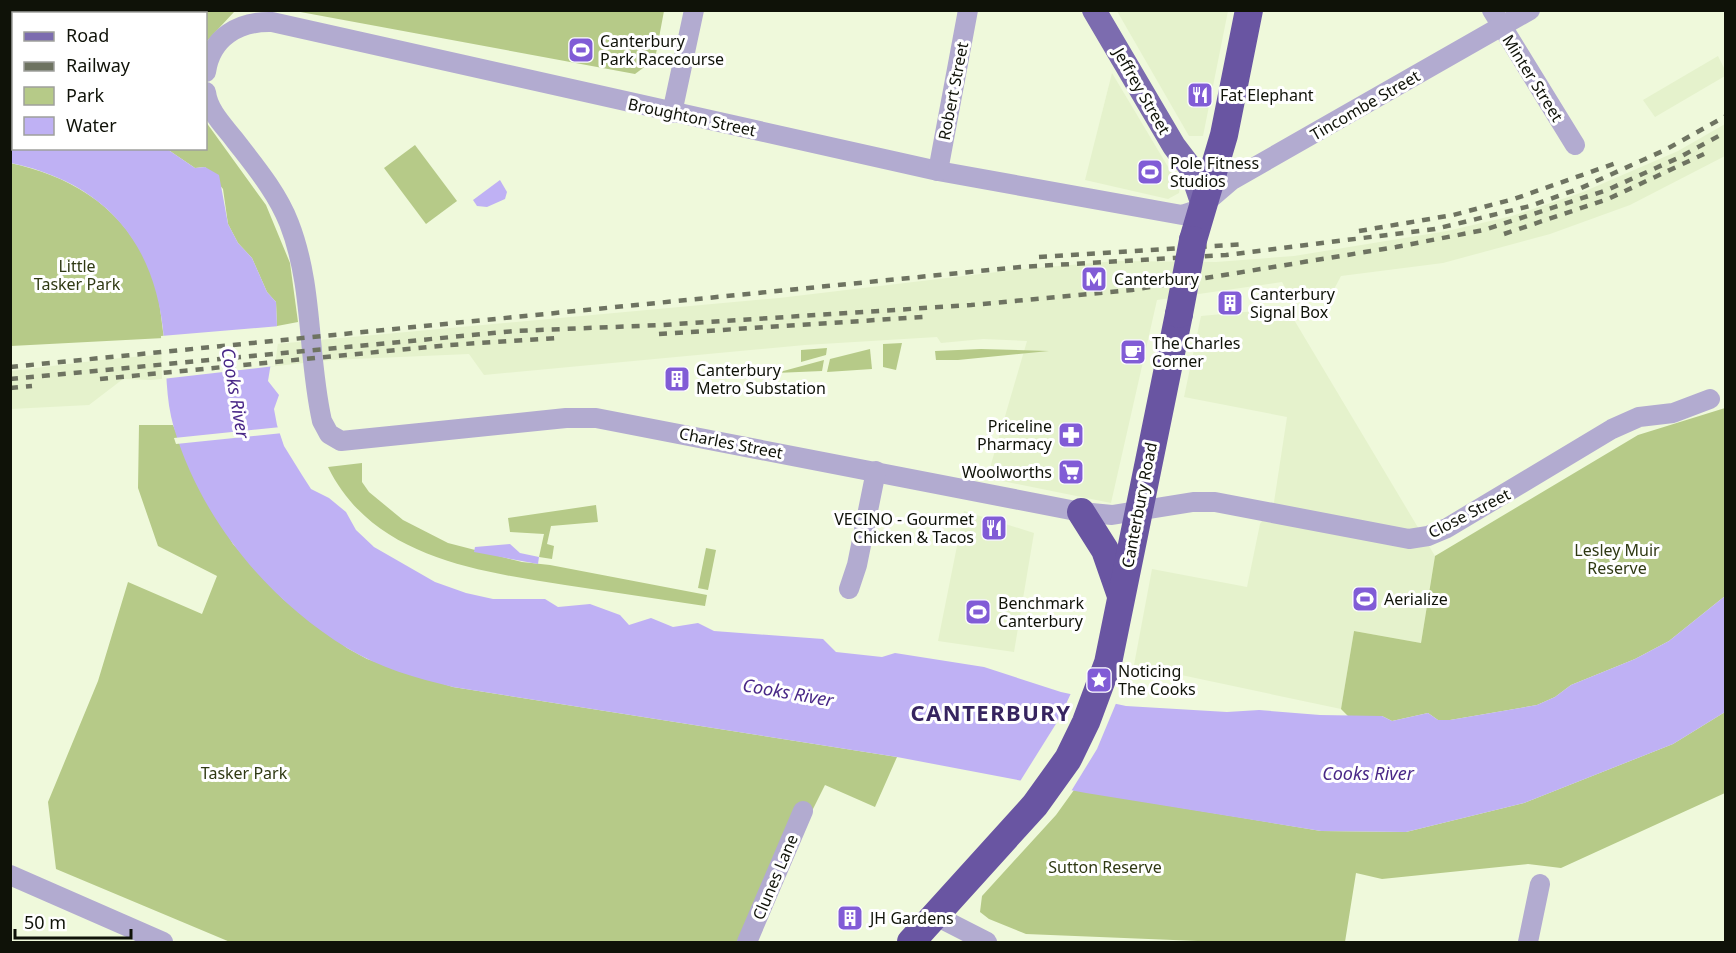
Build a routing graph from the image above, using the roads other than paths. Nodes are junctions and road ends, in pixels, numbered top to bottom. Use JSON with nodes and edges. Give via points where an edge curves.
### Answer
{"nodes":[{"id":1,"x":694,"y":10,"type":"edge"},
{"id":2,"x":968,"y":10,"type":"edge"},
{"id":3,"x":1094,"y":10,"type":"edge"},
{"id":4,"x":1249,"y":10,"type":"edge"},
{"id":5,"x":1530,"y":10,"type":"edge"},
{"id":6,"x":1497,"y":19,"type":"edge"},
{"id":7,"x":207,"y":68,"type":"edge"},
{"id":8,"x":207,"y":94,"type":"edge"},
{"id":9,"x":672,"y":113,"type":"junction"},
{"id":10,"x":1575,"y":145,"type":"dead end"},
{"id":11,"x":938,"y":171,"type":"junction"},
{"id":12,"x":1203,"y":205,"type":"junction"},
{"id":13,"x":1710,"y":399,"type":"dead end"},
{"id":14,"x":876,"y":471,"type":"junction"},
{"id":15,"x":1137,"y":512,"type":"junction"},
{"id":16,"x":1081,"y":513,"type":"junction"},
{"id":17,"x":849,"y":589,"type":"dead end"},
{"id":18,"x":1121,"y":598,"type":"junction"},
{"id":19,"x":803,"y":811,"type":"dead end"},
{"id":20,"x":10,"y":875,"type":"edge"},
{"id":21,"x":1540,"y":884,"type":"dead end"},
{"id":22,"x":934,"y":915,"type":"junction"},
{"id":23,"x":163,"y":942,"type":"edge"},
{"id":24,"x":747,"y":942,"type":"edge"},
{"id":25,"x":911,"y":942,"type":"edge"},
{"id":26,"x":987,"y":942,"type":"edge"},
{"id":27,"x":1528,"y":942,"type":"edge"}],
"edges":[{"from":1,"to":9,"type":"street"},
{"from":2,"to":11,"type":"street","name":"Robert Street"},
{"from":3,"to":12,"type":"main road","name":"Jeffrey Street","via":[[1174,146],[1190,166]]},
{"from":4,"to":12,"type":"highway","name":"Canterbury Road","via":[[1224,135]]},
{"from":5,"to":6,"type":"street","name":"Tincombe Street"},
{"from":6,"to":10,"type":"street","name":"Minter Street"},
{"from":6,"to":12,"type":"street","name":"Tincombe Street","via":[[1232,180]]},
{"from":7,"to":9,"type":"street","name":"Broughton Street","via":[[211,54],[228,33],[248,23],[272,22]]},
{"from":8,"to":14,"type":"street","name":"Charles Street","via":[[216,116],[268,186],[289,222],[310,310],[321,414],[325,428],[334,438],[348,442],[596,418]]},
{"from":9,"to":11,"type":"street","name":"Broughton Street"},
{"from":11,"to":12,"type":"street","name":"Broughton Street","via":[[1170,214],[1188,214]]},
{"from":12,"to":15,"type":"highway","name":"Canterbury Road","bridge":true},
{"from":13,"to":15,"type":"street","name":"Close Street","via":[[1673,412],[1639,417],[1612,429],[1428,536],[1408,539],[1215,502]]},
{"from":14,"to":16,"type":"street","name":"Charles Street"},
{"from":14,"to":17,"type":"street"},
{"from":15,"to":16,"type":"street","name":"Charles Street"},
{"from":15,"to":18,"type":"highway","name":"Canterbury Road"},
{"from":16,"to":18,"type":"highway","via":[[1105,550]]},
{"from":18,"to":22,"type":"highway","name":"Canterbury Road","via":[[1102,684],[1078,740],[1050,786]]},
{"from":19,"to":24,"type":"street","name":"Clunes Lane"},
{"from":20,"to":23,"type":"street"},
{"from":21,"to":27,"type":"street"},
{"from":22,"to":25,"type":"highway","name":"Canterbury Road"},
{"from":22,"to":26,"type":"street"}]}
